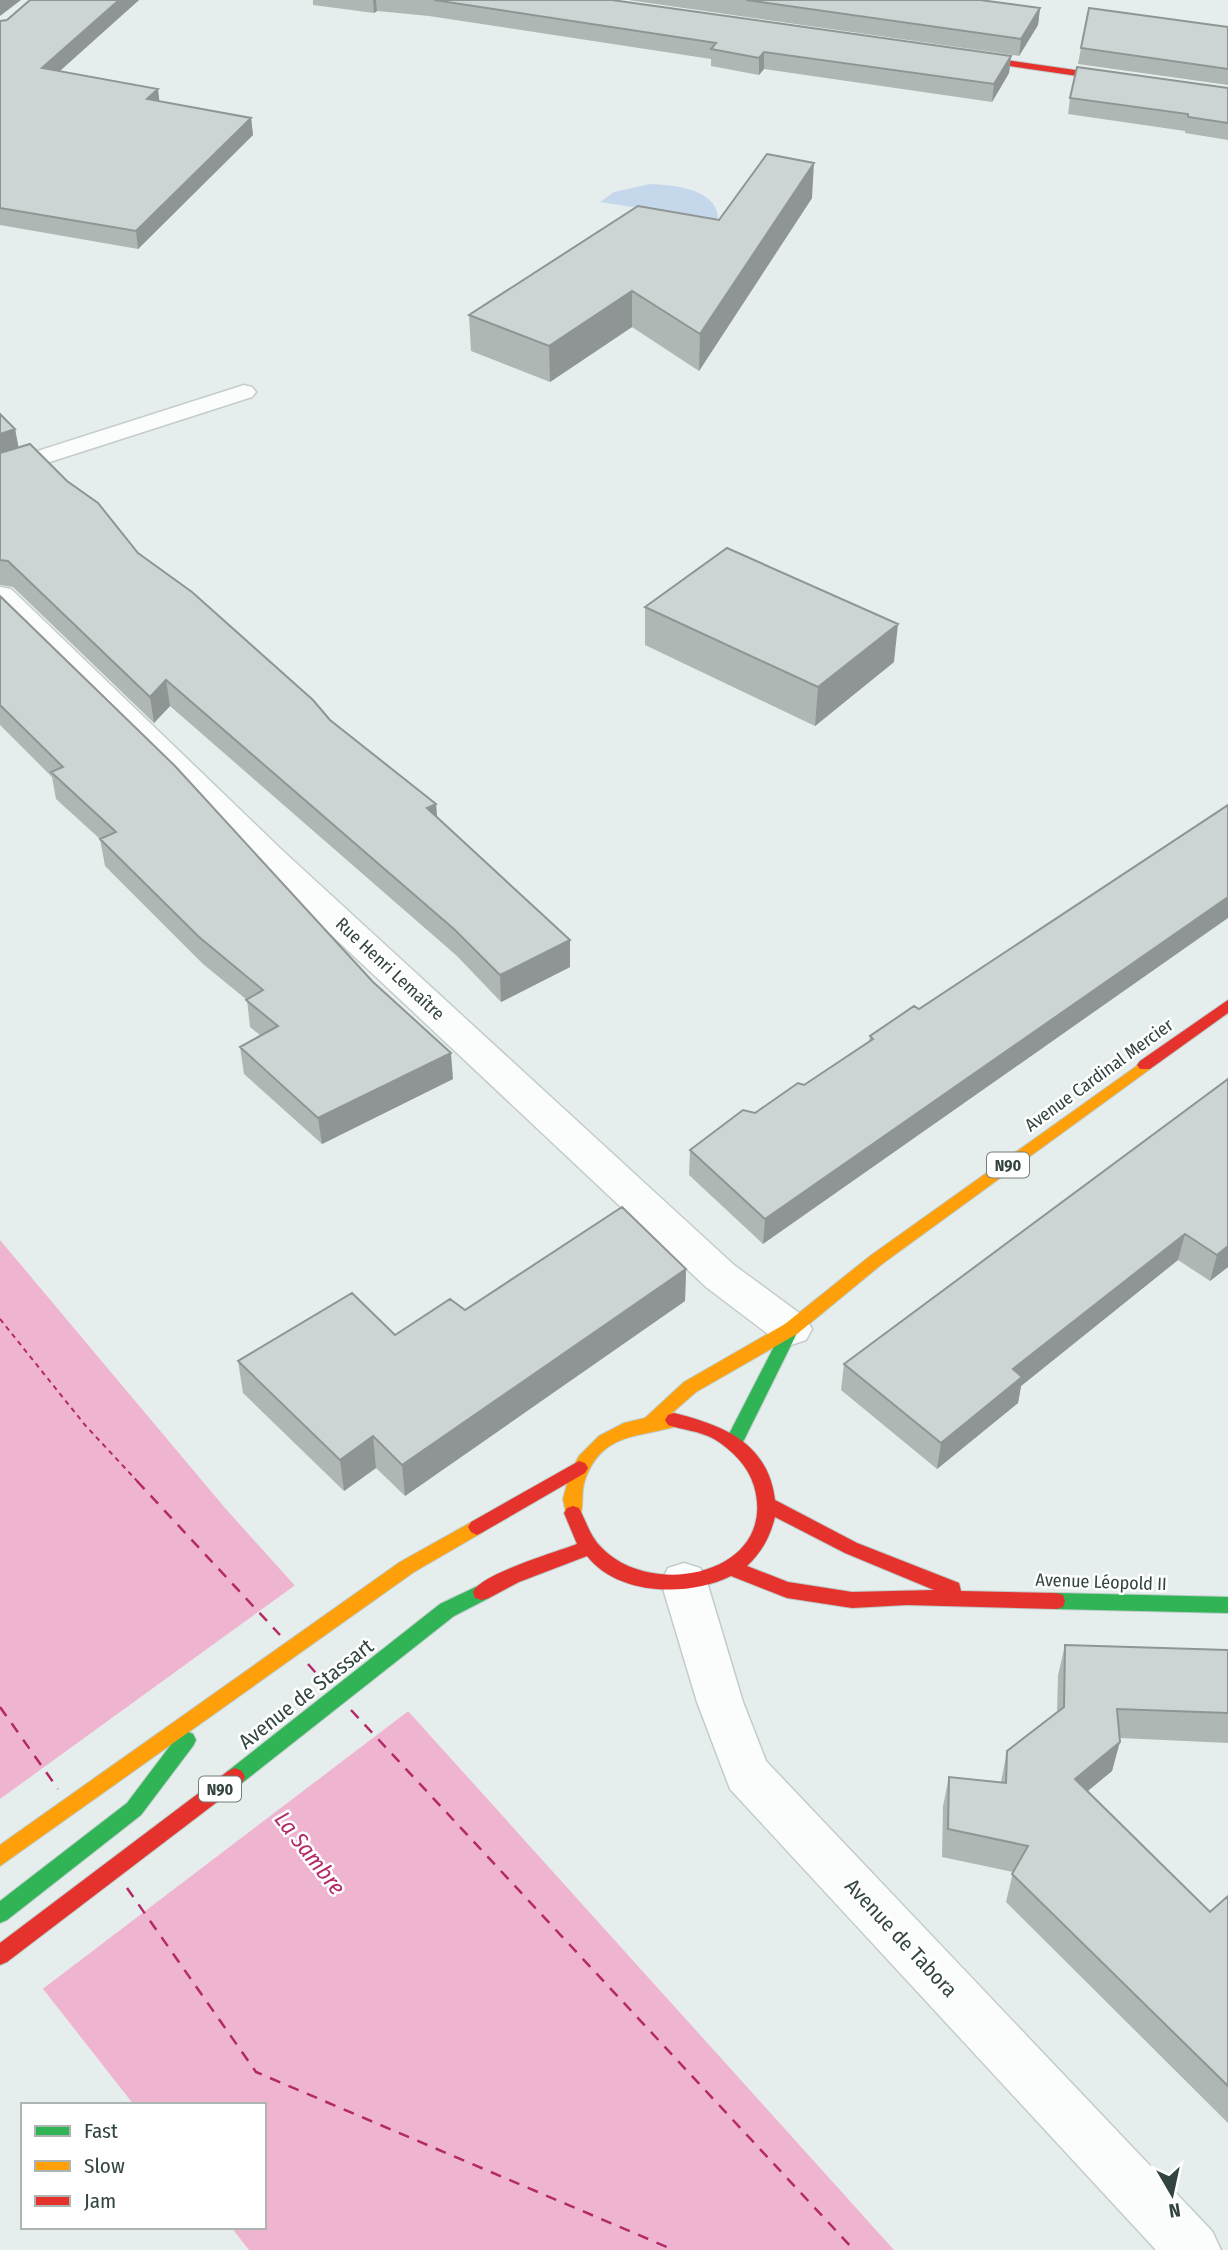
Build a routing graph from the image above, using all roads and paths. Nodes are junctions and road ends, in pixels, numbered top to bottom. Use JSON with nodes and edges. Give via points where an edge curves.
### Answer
{"nodes":[{"id":1,"x":945,"y":55,"type":"edge"},
{"id":2,"x":1228,"y":95,"type":"edge"},
{"id":3,"x":244,"y":391,"type":"dead end"},
{"id":4,"x":0,"y":471,"type":"edge"},
{"id":5,"x":0,"y":596,"type":"edge"},
{"id":6,"x":1228,"y":1005,"type":"edge"},
{"id":7,"x":792,"y":1329,"type":"junction"},
{"id":8,"x":652,"y":1421,"type":"junction"},
{"id":9,"x":735,"y":1440,"type":"junction"},
{"id":10,"x":579,"y":1468,"type":"junction"},
{"id":11,"x":769,"y":1505,"type":"junction"},
{"id":12,"x":588,"y":1548,"type":"junction"},
{"id":13,"x":706,"y":1575,"type":"junction"},
{"id":14,"x":973,"y":1598,"type":"junction"},
{"id":15,"x":1228,"y":1605,"type":"edge"},
{"id":16,"x":208,"y":1711,"type":"junction"},
{"id":17,"x":0,"y":1857,"type":"edge"},
{"id":18,"x":0,"y":1913,"type":"edge"},
{"id":19,"x":0,"y":1955,"type":"edge"},
{"id":20,"x":1193,"y":2250,"type":"edge"}],
"edges":[{"from":1,"to":2,"type":"main road"},
{"from":3,"to":4,"type":"lane"},
{"from":5,"to":7,"type":"street","name":"Rue Henri Lemaître","via":[[281,869],[720,1276]]},
{"from":6,"to":7,"type":"main road","name":"Avenue Cardinal Mercier","number":"N90","via":[[876,1261]]},
{"from":7,"to":8,"type":"main road","name":"Avenue Cardinal Mercier","number":"N90","via":[[690,1387]]},
{"from":7,"to":9,"type":"main road","name":"Avenue Cardinal Mercier","number":"N90"},
{"from":8,"to":9,"type":"main road","number":"N90","via":[[696,1423]]},
{"from":8,"to":10,"type":"main road","number":"N90","via":[[608,1436]]},
{"from":9,"to":11,"type":"main road","number":"N90","via":[[760,1470],[768,1487]]},
{"from":10,"to":12,"type":"main road","number":"N90","via":[[570,1508]]},
{"from":10,"to":16,"type":"main road","number":"N90","via":[[396,1576]]},
{"from":11,"to":13,"type":"main road","via":[[758,1540],[745,1555]]},
{"from":11,"to":14,"type":"main road","name":"Avenue Léopold II","via":[[851,1548]]},
{"from":12,"to":13,"type":"main road","number":"N90","via":[[612,1567],[641,1579]]},
{"from":12,"to":19,"type":"main road","name":"Avenue de Stassart","number":"N90","via":[[512,1576],[436,1618]]},
{"from":13,"to":14,"type":"main road","name":"Avenue Léopold II","via":[[852,1600]]},
{"from":13,"to":20,"type":"street","name":"Avenue de Tabora","via":[[720,1702],[747,1774]]},
{"from":14,"to":15,"type":"main road","name":"Avenue Léopold II"},
{"from":16,"to":17,"type":"main road","number":"N90"},
{"from":16,"to":18,"type":"main road","number":"N90","via":[[134,1809]]}]}
